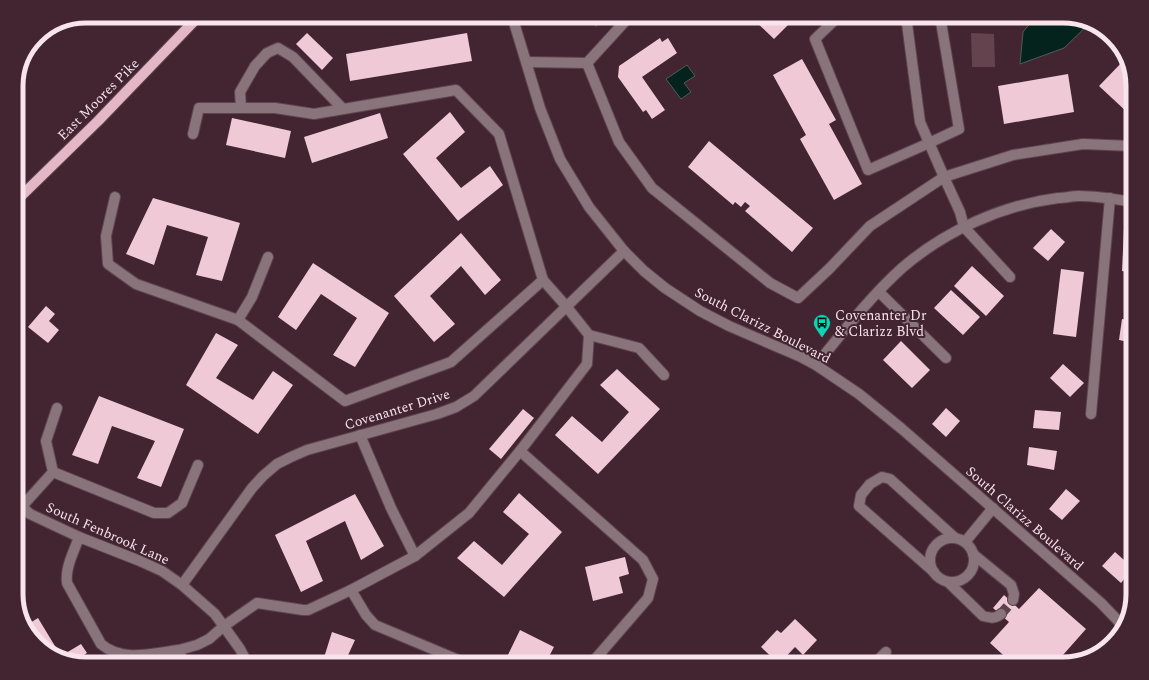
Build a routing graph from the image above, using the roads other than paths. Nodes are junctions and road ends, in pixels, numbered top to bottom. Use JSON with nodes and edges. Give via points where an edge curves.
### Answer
{"nodes":[{"id":1,"x":192,"y":23,"type":"edge"},
{"id":2,"x":514,"y":23,"type":"edge"},
{"id":3,"x":624,"y":23,"type":"edge"},
{"id":4,"x":832,"y":23,"type":"edge"},
{"id":5,"x":907,"y":23,"type":"edge"},
{"id":6,"x":941,"y":23,"type":"edge"},
{"id":7,"x":527,"y":62,"type":"junction"},
{"id":8,"x":587,"y":63,"type":"junction"},
{"id":9,"x":241,"y":108,"type":"junction"},
{"id":10,"x":343,"y":109,"type":"junction"},
{"id":11,"x":192,"y":134,"type":"dead end"},
{"id":12,"x":930,"y":144,"type":"junction"},
{"id":13,"x":1126,"y":146,"type":"edge"},
{"id":14,"x":944,"y":177,"type":"junction"},
{"id":15,"x":23,"y":194,"type":"edge"},
{"id":16,"x":115,"y":197,"type":"dead end"},
{"id":17,"x":1110,"y":198,"type":"junction"},
{"id":18,"x":1126,"y":201,"type":"edge"},
{"id":19,"x":964,"y":227,"type":"junction"},
{"id":20,"x":624,"y":251,"type":"junction"},
{"id":21,"x":268,"y":257,"type":"dead end"},
{"id":22,"x":1010,"y":277,"type":"dead end"},
{"id":23,"x":543,"y":280,"type":"junction"},
{"id":24,"x":879,"y":292,"type":"junction"},
{"id":25,"x":566,"y":306,"type":"junction"},
{"id":26,"x":238,"y":320,"type":"junction"},
{"id":27,"x":589,"y":335,"type":"junction"},
{"id":28,"x":946,"y":358,"type":"dead end"},
{"id":29,"x":816,"y":365,"type":"junction"},
{"id":30,"x":664,"y":376,"type":"dead end"},
{"id":31,"x":57,"y":408,"type":"dead end"},
{"id":32,"x":1091,"y":414,"type":"dead end"},
{"id":33,"x":360,"y":435,"type":"junction"},
{"id":34,"x":520,"y":451,"type":"junction"},
{"id":35,"x":198,"y":465,"type":"dead end"},
{"id":36,"x":53,"y":472,"type":"junction"},
{"id":37,"x":23,"y":502,"type":"edge"},
{"id":38,"x":993,"y":508,"type":"junction"},
{"id":39,"x":23,"y":510,"type":"edge"},
{"id":40,"x":79,"y":537,"type":"junction"},
{"id":41,"x":960,"y":540,"type":"junction"},
{"id":42,"x":973,"y":554,"type":"junction"},
{"id":43,"x":415,"y":556,"type":"junction"},
{"id":44,"x":934,"y":572,"type":"junction"},
{"id":45,"x":948,"y":582,"type":"junction"},
{"id":46,"x":182,"y":585,"type":"junction"},
{"id":47,"x":351,"y":590,"type":"junction"},
{"id":48,"x":1013,"y":600,"type":"dead end"},
{"id":49,"x":1001,"y":614,"type":"tunnel mouth"},
{"id":50,"x":1119,"y":622,"type":"edge"},
{"id":51,"x":224,"y":626,"type":"junction"},
{"id":52,"x":179,"y":650,"type":"junction"},
{"id":53,"x":886,"y":652,"type":"dead end"},
{"id":54,"x":182,"y":657,"type":"edge"},
{"id":55,"x":244,"y":657,"type":"edge"},
{"id":56,"x":451,"y":657,"type":"edge"},
{"id":57,"x":597,"y":657,"type":"edge"},
{"id":58,"x":881,"y":657,"type":"edge"}],
"edges":[{"from":1,"to":15,"type":"main road","name":"East Moores Pike"},
{"from":2,"to":7,"type":"street","name":"South Clarizz Boulevard"},
{"from":3,"to":8,"type":"street"},
{"from":4,"to":12,"type":"street","via":[[816,39],[868,170]]},
{"from":5,"to":12,"type":"street","via":[[920,122]]},
{"from":6,"to":12,"type":"street","via":[[959,129]]},
{"from":7,"to":8,"type":"street"},
{"from":7,"to":20,"type":"street","name":"South Clarizz Boulevard","via":[[540,108],[560,159],[589,207]]},
{"from":8,"to":14,"type":"street","via":[[619,142],[652,188],[770,283],[798,298],[870,226]]},
{"from":9,"to":10,"type":"street","via":[[275,108],[314,114]]},
{"from":9,"to":10,"type":"street","via":[[240,92],[255,66],[267,53],[278,48],[293,57]]},
{"from":9,"to":11,"type":"street","via":[[199,108]]},
{"from":10,"to":23,"type":"street","via":[[456,90],[499,134]]},
{"from":12,"to":14,"type":"street"},
{"from":13,"to":14,"type":"street","via":[[1084,144],[1013,155]]},
{"from":14,"to":19,"type":"street"},
{"from":16,"to":26,"type":"street","via":[[106,236],[108,264],[136,284]]},
{"from":17,"to":18,"type":"street"},
{"from":17,"to":19,"type":"street","via":[[1078,196],[1020,205]]},
{"from":17,"to":32,"type":"street"},
{"from":19,"to":22,"type":"street"},
{"from":19,"to":24,"type":"street","via":[[918,255]]},
{"from":20,"to":25,"type":"street","name":"Covenanter Drive"},
{"from":20,"to":29,"type":"street","name":"South Clarizz Boulevard","via":[[644,271],[700,311]]},
{"from":21,"to":26,"type":"street","via":[[252,296]]},
{"from":23,"to":25,"type":"street"},
{"from":23,"to":26,"type":"street","via":[[451,362],[345,401]]},
{"from":24,"to":28,"type":"street"},
{"from":24,"to":29,"type":"street"},
{"from":25,"to":27,"type":"street"},
{"from":25,"to":33,"type":"street","name":"Covenanter Drive","via":[[474,396],[456,407],[437,414]]},
{"from":27,"to":30,"type":"street","via":[[639,348]]},
{"from":27,"to":34,"type":"street","via":[[587,364]]},
{"from":29,"to":38,"type":"street","name":"South Clarizz Boulevard","via":[[884,414]]},
{"from":31,"to":36,"type":"street","via":[[46,441]]},
{"from":33,"to":43,"type":"street"},
{"from":33,"to":46,"type":"street","name":"Covenanter Drive","via":[[307,450],[277,464],[242,500]]},
{"from":34,"to":43,"type":"street","via":[[469,513]]},
{"from":34,"to":57,"type":"street","via":[[643,560],[653,579],[648,598]]},
{"from":35,"to":36,"type":"street","via":[[182,503],[168,513],[154,513]]},
{"from":36,"to":37,"type":"street"},
{"from":38,"to":41,"type":"street"},
{"from":38,"to":50,"type":"street","name":"South Clarizz Boulevard"},
{"from":39,"to":40,"type":"street","name":"South Fenbrook Lane"},
{"from":40,"to":46,"type":"street","name":"South Fenbrook Lane","via":[[162,571]]},
{"from":40,"to":52,"type":"street","via":[[68,566],[67,583],[101,644],[109,651],[131,656]]},
{"from":41,"to":42,"type":"street"},
{"from":41,"to":44,"type":"street","via":[[948,539],[935,546],[930,560]]},
{"from":41,"to":44,"type":"street","via":[[890,479],[882,477],[870,484],[861,495],[859,506]]},
{"from":42,"to":45,"type":"street","via":[[973,568],[969,575],[963,580]]},
{"from":42,"to":48,"type":"street","via":[[1012,585]]},
{"from":43,"to":47,"type":"street"},
{"from":44,"to":45,"type":"street"},
{"from":45,"to":49,"type":"street","via":[[983,616],[996,618]]},
{"from":46,"to":51,"type":"street","name":"South Fenbrook Lane","via":[[204,603]]},
{"from":47,"to":51,"type":"street","via":[[308,610],[257,603]]},
{"from":47,"to":56,"type":"street","via":[[375,625]]},
{"from":51,"to":52,"type":"street","via":[[209,639]]},
{"from":51,"to":55,"type":"street","name":"South Fenbrook Lane"},
{"from":52,"to":54,"type":"street"},
{"from":53,"to":58,"type":"street"}]}
